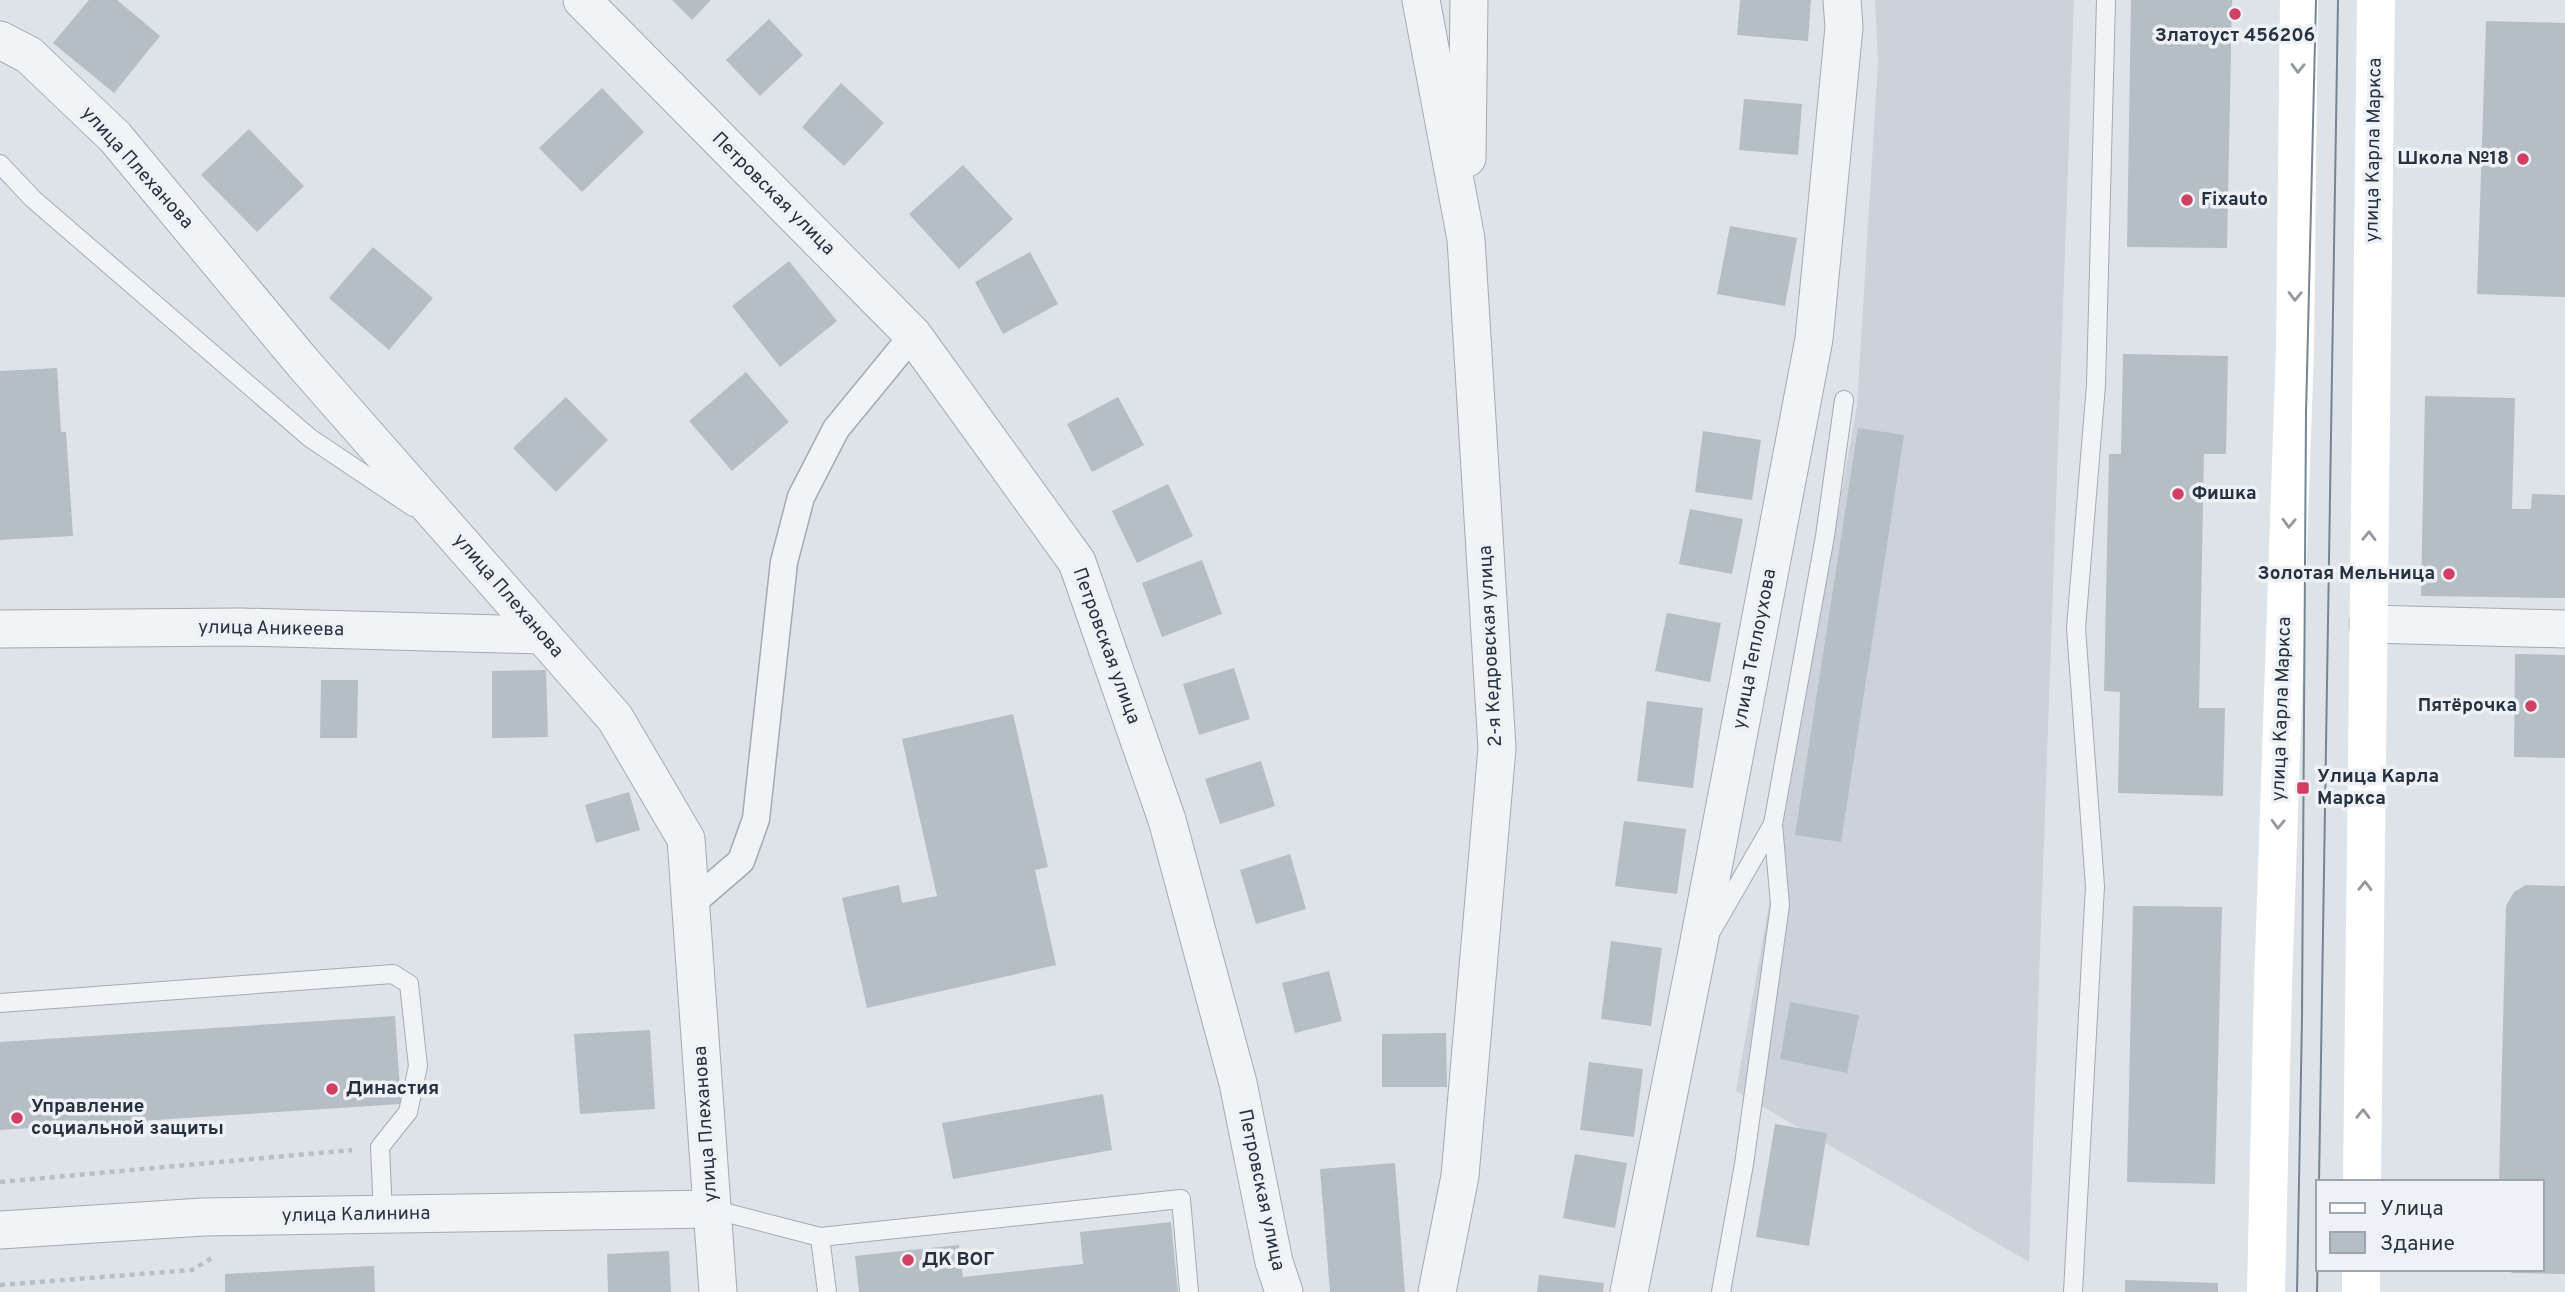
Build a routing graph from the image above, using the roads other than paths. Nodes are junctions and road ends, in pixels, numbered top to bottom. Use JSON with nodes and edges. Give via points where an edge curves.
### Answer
{"nodes":[{"id":1,"x":582,"y":0,"type":"edge"},
{"id":2,"x":1421,"y":0,"type":"edge"},
{"id":3,"x":1469,"y":0,"type":"edge"},
{"id":4,"x":1842,"y":0,"type":"edge"},
{"id":5,"x":2106,"y":0,"type":"edge"},
{"id":6,"x":2299,"y":0,"type":"edge"},
{"id":7,"x":2376,"y":0,"type":"edge"},
{"id":8,"x":0,"y":40,"type":"edge"},
{"id":9,"x":0,"y":164,"type":"edge"},
{"id":10,"x":1466,"y":239,"type":"junction"},
{"id":11,"x":913,"y":335,"type":"junction"},
{"id":12,"x":1844,"y":400,"type":"dead end"},
{"id":13,"x":451,"y":532,"type":"junction"},
{"id":14,"x":2368,"y":624,"type":"junction"},
{"id":15,"x":0,"y":629,"type":"edge"},
{"id":16,"x":2565,"y":629,"type":"edge"},
{"id":17,"x":542,"y":635,"type":"junction"},
{"id":18,"x":1773,"y":824,"type":"junction"},
{"id":19,"x":690,"y":905,"type":"junction"},
{"id":20,"x":1696,"y":957,"type":"junction"},
{"id":21,"x":0,"y":1003,"type":"edge"},
{"id":22,"x":2362,"y":1180,"type":"edge"},
{"id":23,"x":712,"y":1209,"type":"junction"},
{"id":24,"x":383,"y":1214,"type":"junction"},
{"id":25,"x":0,"y":1230,"type":"edge"},
{"id":26,"x":820,"y":1237,"type":"junction"},
{"id":27,"x":2361,"y":1271,"type":"edge"},
{"id":28,"x":718,"y":1292,"type":"edge"},
{"id":29,"x":827,"y":1292,"type":"edge"},
{"id":30,"x":1188,"y":1292,"type":"edge"},
{"id":31,"x":1284,"y":1292,"type":"edge"},
{"id":32,"x":1437,"y":1292,"type":"edge"},
{"id":33,"x":1629,"y":1292,"type":"edge"},
{"id":34,"x":1721,"y":1292,"type":"edge"},
{"id":35,"x":2073,"y":1292,"type":"edge"},
{"id":36,"x":2266,"y":1292,"type":"edge"},
{"id":37,"x":2361,"y":1292,"type":"edge"}],
"edges":[{"from":1,"to":11,"type":"street","name":"Петровская улица"},
{"from":2,"to":10,"type":"street","name":"2-я Кедровская улица"},
{"from":3,"to":10,"type":"street"},
{"from":4,"to":20,"type":"street","name":"улица Теплоухова","via":[[1844,27],[1814,339]]},
{"from":5,"to":35,"type":"lane","via":[[2096,385],[2076,628],[2095,886]]},
{"from":6,"to":36,"type":"main road","name":"улица Карла Маркса","one_way":true,"via":[[2295,348]]},
{"from":14,"to":7,"type":"main road","name":"улица Карла Маркса","one_way":true},
{"from":8,"to":13,"type":"street","name":"улица Плеханова","via":[[29,55],[115,137]]},
{"from":9,"to":13,"type":"lane","via":[[33,200],[310,438]]},
{"from":10,"to":32,"type":"street","name":"2-я Кедровская улица","via":[[1497,748],[1460,1176]]},
{"from":11,"to":19,"type":"street","via":[[836,429],[801,496],[783,562],[756,819],[741,860]]},
{"from":11,"to":31,"type":"street","name":"Петровская улица","via":[[1077,562],[1167,820],[1238,1083]]},
{"from":12,"to":18,"type":"lane","via":[[1825,536]]},
{"from":13,"to":17,"type":"street","name":"улица Плеханова"},
{"from":14,"to":16,"type":"street"},
{"from":22,"to":14,"type":"main road","name":"улица Карла Маркса","one_way":true},
{"from":15,"to":17,"type":"street","name":"улица Аникеева","via":[[241,628]]},
{"from":17,"to":19,"type":"street","name":"улица Плеханова","via":[[615,718],[685,839]]},
{"from":18,"to":20,"type":"lane"},
{"from":18,"to":34,"type":"lane","via":[[1780,905]]},
{"from":19,"to":23,"type":"street","name":"улица Плеханова"},
{"from":20,"to":33,"type":"street","name":"улица Теплоухова"},
{"from":21,"to":24,"type":"lane","via":[[393,974],[409,984],[418,1066],[408,1112],[380,1147]]},
{"from":23,"to":24,"type":"street","name":"улица Калинина"},
{"from":23,"to":26,"type":"lane"},
{"from":23,"to":28,"type":"street","name":"улица Плеханова"},
{"from":24,"to":25,"type":"street","name":"улица Калинина","via":[[203,1217]]},
{"from":26,"to":29,"type":"lane"},
{"from":26,"to":30,"type":"lane","via":[[1181,1199]]},
{"from":27,"to":37,"type":"main road"}]}
